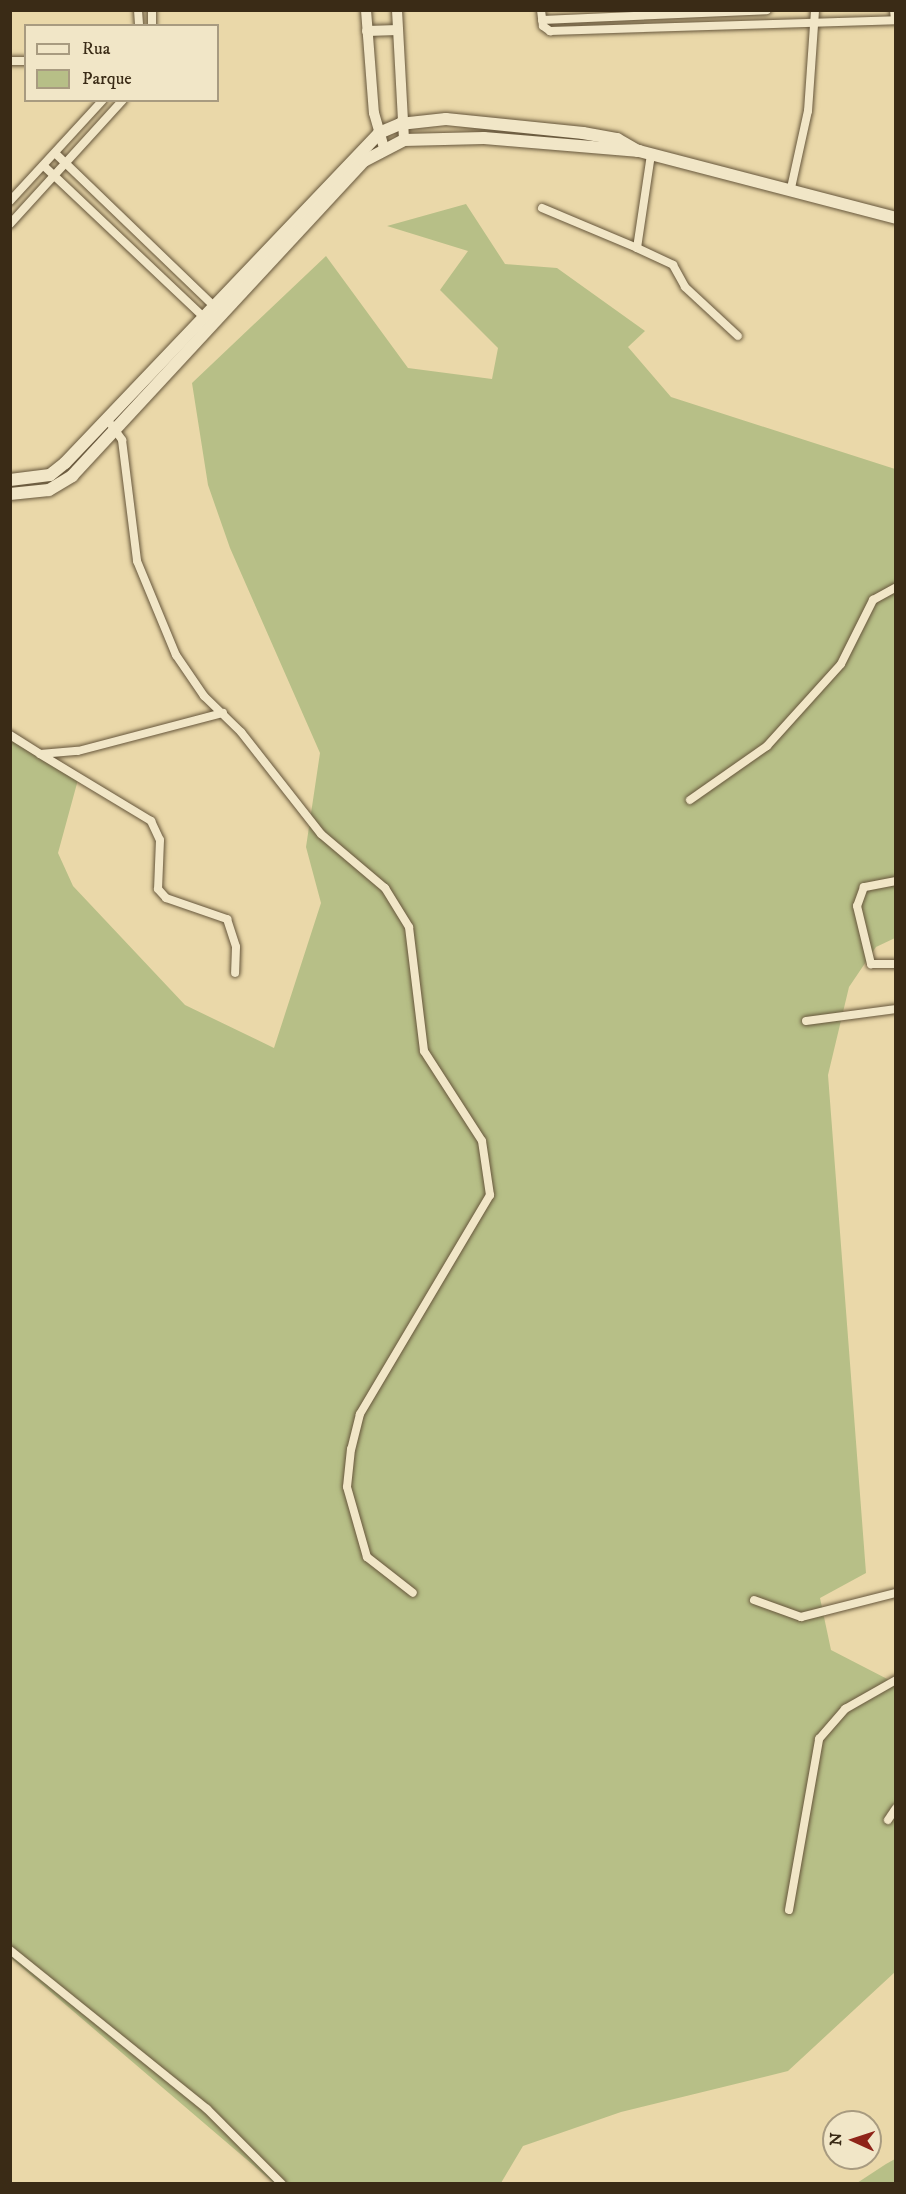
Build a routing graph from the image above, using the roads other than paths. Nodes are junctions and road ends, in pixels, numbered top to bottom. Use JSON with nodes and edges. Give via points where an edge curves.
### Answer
{"nodes":[{"id":1,"x":366,"y":10,"type":"edge"},
{"id":2,"x":397,"y":10,"type":"edge"},
{"id":3,"x":767,"y":10,"type":"edge"},
{"id":4,"x":815,"y":10,"type":"edge"},
{"id":5,"x":894,"y":10,"type":"edge"},
{"id":6,"x":542,"y":15,"type":"edge"},
{"id":7,"x":895,"y":20,"type":"edge"},
{"id":8,"x":815,"y":22,"type":"junction"},
{"id":9,"x":398,"y":30,"type":"junction"},
{"id":10,"x":367,"y":31,"type":"junction"},
{"id":11,"x":100,"y":102,"type":"edge"},
{"id":12,"x":121,"y":102,"type":"edge"},
{"id":13,"x":484,"y":123,"type":"junction"},
{"id":14,"x":400,"y":124,"type":"junction"},
{"id":15,"x":543,"y":128,"type":"junction"},
{"id":16,"x":379,"y":133,"type":"junction"},
{"id":17,"x":484,"y":138,"type":"junction"},
{"id":18,"x":404,"y":140,"type":"junction"},
{"id":19,"x":542,"y":143,"type":"junction"},
{"id":20,"x":384,"y":148,"type":"junction"},
{"id":21,"x":645,"y":152,"type":"junction"},
{"id":22,"x":56,"y":154,"type":"junction"},
{"id":23,"x":66,"y":165,"type":"junction"},
{"id":24,"x":45,"y":167,"type":"junction"},
{"id":25,"x":55,"y":178,"type":"junction"},
{"id":26,"x":333,"y":186,"type":"junction"},
{"id":27,"x":791,"y":188,"type":"junction"},
{"id":28,"x":10,"y":201,"type":"edge"},
{"id":29,"x":542,"y":208,"type":"dead end"},
{"id":30,"x":896,"y":218,"type":"edge"},
{"id":31,"x":10,"y":224,"type":"edge"},
{"id":32,"x":137,"y":233,"type":"junction"},
{"id":33,"x":128,"y":244,"type":"junction"},
{"id":34,"x":637,"y":248,"type":"junction"},
{"id":35,"x":216,"y":309,"type":"junction"},
{"id":36,"x":206,"y":320,"type":"junction"},
{"id":37,"x":738,"y":336,"type":"dead end"},
{"id":38,"x":112,"y":423,"type":"junction"},
{"id":39,"x":50,"y":475,"type":"junction"},
{"id":40,"x":10,"y":480,"type":"edge"},
{"id":41,"x":61,"y":484,"type":"junction"},
{"id":42,"x":10,"y":494,"type":"edge"},
{"id":43,"x":896,"y":586,"type":"edge"},
{"id":44,"x":223,"y":712,"type":"junction"},
{"id":45,"x":10,"y":735,"type":"edge"},
{"id":46,"x":40,"y":754,"type":"junction"},
{"id":47,"x":690,"y":800,"type":"dead end"},
{"id":48,"x":896,"y":881,"type":"edge"},
{"id":49,"x":896,"y":964,"type":"edge"},
{"id":50,"x":235,"y":973,"type":"dead end"},
{"id":51,"x":896,"y":1009,"type":"edge"},
{"id":52,"x":806,"y":1021,"type":"dead end"},
{"id":53,"x":413,"y":1593,"type":"dead end"},
{"id":54,"x":896,"y":1593,"type":"edge"},
{"id":55,"x":754,"y":1600,"type":"dead end"},
{"id":56,"x":896,"y":1680,"type":"edge"},
{"id":57,"x":896,"y":1808,"type":"edge"},
{"id":58,"x":888,"y":1820,"type":"dead end"},
{"id":59,"x":789,"y":1910,"type":"dead end"},
{"id":60,"x":10,"y":1950,"type":"edge"},
{"id":61,"x":282,"y":2184,"type":"edge"}],
"edges":[{"from":1,"to":10,"type":"street"},
{"from":2,"to":9,"type":"street"},
{"from":3,"to":6,"type":"street"},
{"from":4,"to":8,"type":"street"},
{"from":5,"to":7,"type":"street"},
{"from":6,"to":8,"type":"street","via":[[550,31]]},
{"from":7,"to":8,"type":"street"},
{"from":8,"to":27,"type":"street","via":[[808,111]]},
{"from":9,"to":10,"type":"street"},
{"from":9,"to":14,"type":"street"},
{"from":10,"to":16,"type":"street"},
{"from":11,"to":22,"type":"street"},
{"from":12,"to":23,"type":"street"},
{"from":13,"to":14,"type":"main road"},
{"from":13,"to":15,"type":"main road"},
{"from":13,"to":17,"type":"main road"},
{"from":14,"to":16,"type":"main road"},
{"from":14,"to":18,"type":"street"},
{"from":15,"to":19,"type":"main road"},
{"from":15,"to":21,"type":"main road","via":[[617,139]]},
{"from":16,"to":20,"type":"street"},
{"from":16,"to":26,"type":"main road"},
{"from":17,"to":18,"type":"main road"},
{"from":17,"to":19,"type":"main road"},
{"from":18,"to":20,"type":"main road"},
{"from":19,"to":21,"type":"main road"},
{"from":20,"to":26,"type":"main road"},
{"from":21,"to":27,"type":"main road"},
{"from":21,"to":34,"type":"street"},
{"from":22,"to":23,"type":"street"},
{"from":22,"to":24,"type":"street"},
{"from":23,"to":25,"type":"street"},
{"from":23,"to":32,"type":"street"},
{"from":24,"to":25,"type":"street"},
{"from":24,"to":28,"type":"street"},
{"from":25,"to":31,"type":"street"},
{"from":25,"to":33,"type":"street"},
{"from":26,"to":35,"type":"main road"},
{"from":27,"to":30,"type":"main road"},
{"from":29,"to":34,"type":"street"},
{"from":32,"to":33,"type":"street"},
{"from":32,"to":35,"type":"street"},
{"from":33,"to":36,"type":"street"},
{"from":34,"to":37,"type":"street","via":[[673,265],[686,287]]},
{"from":35,"to":36,"type":"main road"},
{"from":36,"to":38,"type":"main road"},
{"from":38,"to":39,"type":"main road"},
{"from":38,"to":41,"type":"main road"},
{"from":38,"to":44,"type":"street","via":[[137,561],[154,607],[184,671]]},
{"from":39,"to":40,"type":"main road"},
{"from":39,"to":41,"type":"main road"},
{"from":41,"to":42,"type":"main road"},
{"from":43,"to":47,"type":"street","via":[[873,600],[841,664],[767,746]]},
{"from":44,"to":46,"type":"street","via":[[78,752]]},
{"from":44,"to":53,"type":"street","via":[[321,834],[385,888],[409,927],[424,1051],[482,1141],[490,1196],[360,1414],[351,1449],[347,1487],[367,1557]]},
{"from":45,"to":46,"type":"street"},
{"from":46,"to":50,"type":"street","via":[[151,821],[160,840],[158,889],[166,898],[227,919],[236,947]]},
{"from":48,"to":49,"type":"street","via":[[864,887],[857,906],[871,964]]},
{"from":51,"to":52,"type":"street"},
{"from":54,"to":55,"type":"street","via":[[801,1617]]},
{"from":56,"to":59,"type":"street","via":[[845,1709],[819,1739]]},
{"from":57,"to":58,"type":"street"},
{"from":60,"to":61,"type":"street","via":[[207,2109]]}]}
